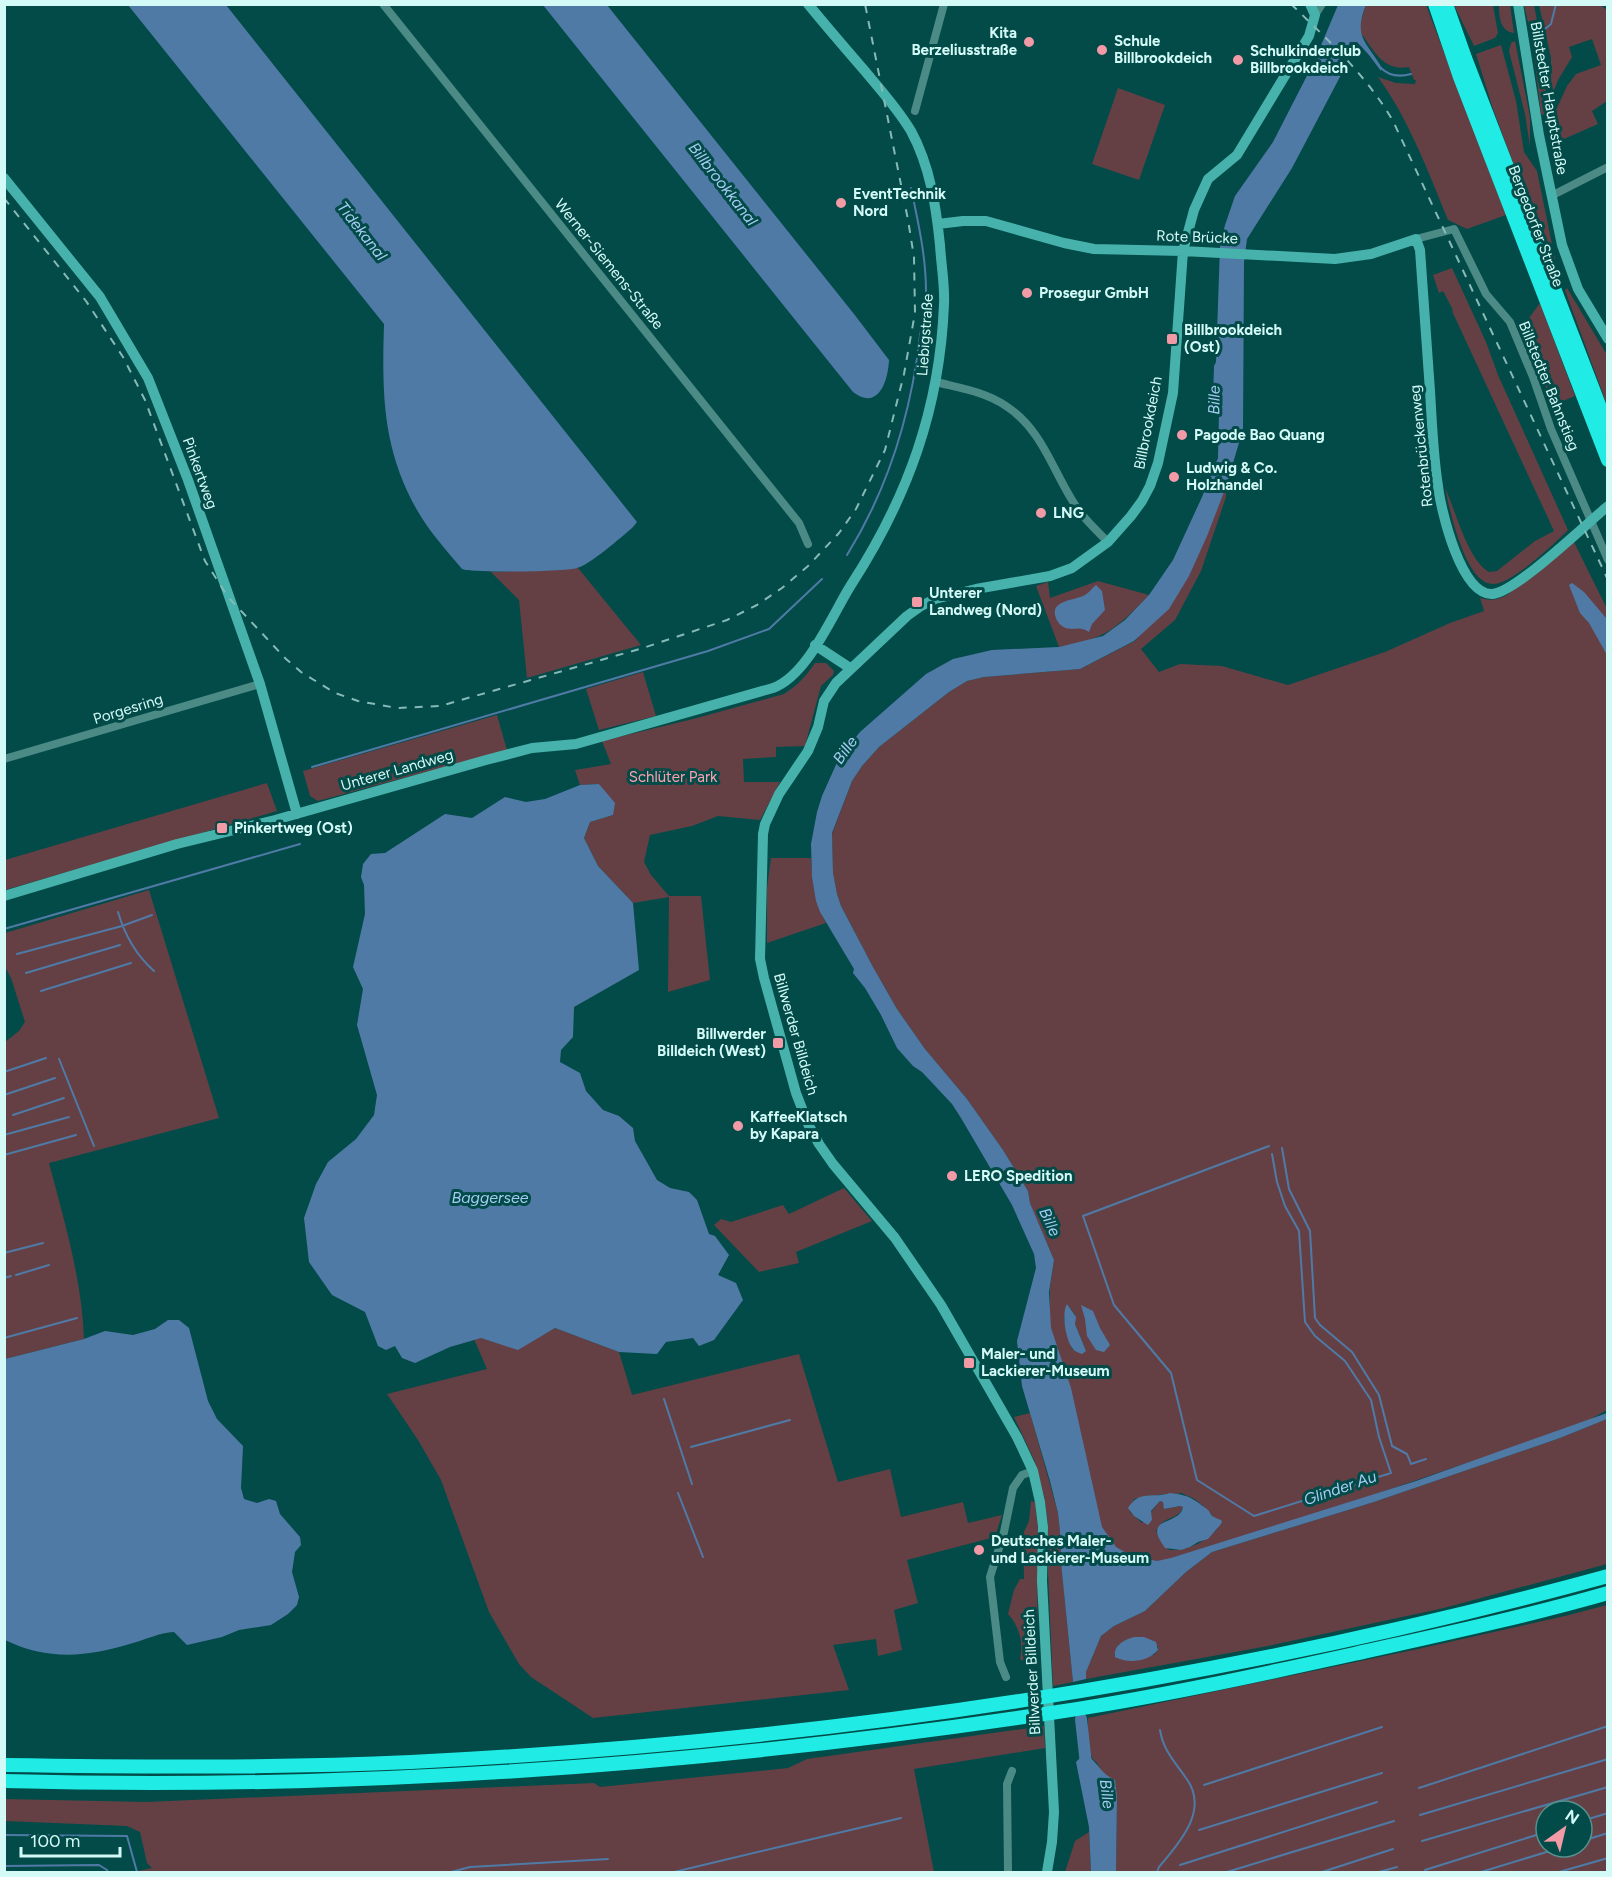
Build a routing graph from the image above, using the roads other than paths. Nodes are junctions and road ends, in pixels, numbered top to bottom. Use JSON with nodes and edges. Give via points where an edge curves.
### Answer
{"nodes":[{"id":1,"x":384,"y":4,"type":"edge"},
{"id":2,"x":808,"y":4,"type":"edge"},
{"id":3,"x":944,"y":4,"type":"edge"},
{"id":4,"x":1310,"y":4,"type":"edge"},
{"id":5,"x":1322,"y":4,"type":"edge"},
{"id":6,"x":1435,"y":4,"type":"edge"},
{"id":7,"x":1446,"y":4,"type":"edge"},
{"id":8,"x":1518,"y":4,"type":"edge"},
{"id":9,"x":1315,"y":15,"type":"junction"},
{"id":10,"x":915,"y":111,"type":"dead end"},
{"id":11,"x":1608,"y":167,"type":"edge"},
{"id":12,"x":4,"y":178,"type":"edge"},
{"id":13,"x":1551,"y":196,"type":"junction"},
{"id":14,"x":938,"y":224,"type":"junction"},
{"id":15,"x":1454,"y":229,"type":"joint"},
{"id":16,"x":1416,"y":240,"type":"junction"},
{"id":17,"x":1183,"y":251,"type":"junction"},
{"id":18,"x":1608,"y":339,"type":"edge"},
{"id":19,"x":936,"y":382,"type":"junction"},
{"id":20,"x":1608,"y":428,"type":"edge"},
{"id":21,"x":1608,"y":459,"type":"edge"},
{"id":22,"x":1608,"y":506,"type":"edge"},
{"id":23,"x":1108,"y":542,"type":"junction"},
{"id":24,"x":808,"y":544,"type":"dead end"},
{"id":25,"x":1608,"y":560,"type":"edge"},
{"id":26,"x":815,"y":645,"type":"junction"},
{"id":27,"x":850,"y":668,"type":"junction"},
{"id":28,"x":795,"y":672,"type":"joint"},
{"id":29,"x":260,"y":684,"type":"junction"},
{"id":30,"x":4,"y":759,"type":"edge"},
{"id":31,"x":297,"y":814,"type":"junction"},
{"id":32,"x":4,"y":896,"type":"edge"},
{"id":33,"x":1033,"y":1471,"type":"junction"},
{"id":34,"x":1608,"y":1576,"type":"edge"},
{"id":35,"x":1608,"y":1593,"type":"edge"},
{"id":36,"x":1006,"y":1677,"type":"dead end"},
{"id":37,"x":4,"y":1765,"type":"edge"},
{"id":38,"x":1012,"y":1770,"type":"dead end"},
{"id":39,"x":4,"y":1781,"type":"edge"},
{"id":40,"x":1008,"y":1872,"type":"edge"},
{"id":41,"x":1047,"y":1872,"type":"edge"}],
"edges":[{"from":1,"to":24,"type":"street","name":"Werner-Siemens-Straße","via":[[799,523]]},
{"from":2,"to":14,"type":"street","name":"Liebigstraße","via":[[911,131],[928,175]]},
{"from":3,"to":10,"type":"street"},
{"from":4,"to":9,"type":"street"},
{"from":5,"to":9,"type":"street"},
{"from":6,"to":21,"type":"highway","name":"Bergedorfer Straße"},
{"from":7,"to":20,"type":"highway","name":"Bergedorfer Straße"},
{"from":8,"to":13,"type":"street","name":"Billstedter Hauptstraße"},
{"from":9,"to":17,"type":"street","name":"Billbrookdeich","via":[[1309,36],[1237,155],[1208,179],[1194,210]]},
{"from":11,"to":13,"type":"street"},
{"from":12,"to":29,"type":"street","name":"Pinkertweg","via":[[100,297],[148,378]]},
{"from":13,"to":18,"type":"street","name":"Billstedter Hauptstraße","via":[[1572,275]]},
{"from":14,"to":17,"type":"street","name":"Rote Brücke","via":[[979,220],[1094,249]]},
{"from":14,"to":19,"type":"street","name":"Liebigstraße","via":[[945,302]]},
{"from":15,"to":16,"type":"street","name":"Rote Brücke"},
{"from":15,"to":25,"type":"street","name":"Billstedter Bahnstieg","via":[[1486,294],[1510,322]]},
{"from":16,"to":17,"type":"street","name":"Rote Brücke","via":[[1371,254],[1335,259]]},
{"from":16,"to":22,"type":"street","name":"Rotenbrückenweg","via":[[1420,250],[1438,488],[1447,526],[1467,575],[1484,593],[1494,594],[1526,576]]},
{"from":17,"to":23,"type":"street","name":"Billbrookdeich","via":[[1173,393],[1158,463],[1142,501]]},
{"from":19,"to":23,"type":"street","via":[[988,397],[1029,424],[1079,511]]},
{"from":19,"to":26,"type":"street","name":"Liebigstraße","via":[[920,447],[897,504]]},
{"from":23,"to":27,"type":"street","name":"Billbrookdeich","via":[[1072,568],[1050,576],[935,599],[907,616]]},
{"from":26,"to":27,"type":"street"},
{"from":26,"to":28,"type":"street","name":"Liebigstraße"},
{"from":27,"to":33,"type":"street","name":"Billwerder Billdeich","via":[[826,696],[808,751],[779,794],[765,824],[760,941],[764,978],[808,1124],[833,1164],[895,1238],[941,1305]]},
{"from":28,"to":31,"type":"street","name":"Unterer Landweg","via":[[773,688],[576,744],[532,748]]},
{"from":29,"to":30,"type":"street","name":"Porgesring"},
{"from":29,"to":31,"type":"street","name":"Pinkertweg"},
{"from":31,"to":32,"type":"street","name":"Unterer Landweg","via":[[177,844]]},
{"from":33,"to":36,"type":"street","name":"Billwerder Billdeich","via":[[1022,1475],[1013,1488],[990,1577],[1000,1662]]},
{"from":33,"to":41,"type":"street","name":"Billwerder Billdeich","via":[[1043,1527],[1054,1827]]},
{"from":34,"to":37,"type":"highway","via":[[1445,1618],[1226,1665],[928,1714],[774,1733],[409,1762],[193,1767]]},
{"from":35,"to":39,"type":"highway","via":[[1218,1683],[1054,1713],[814,1745],[607,1765],[399,1778],[182,1783]]},
{"from":38,"to":40,"type":"street","via":[[1007,1784]]}]}
